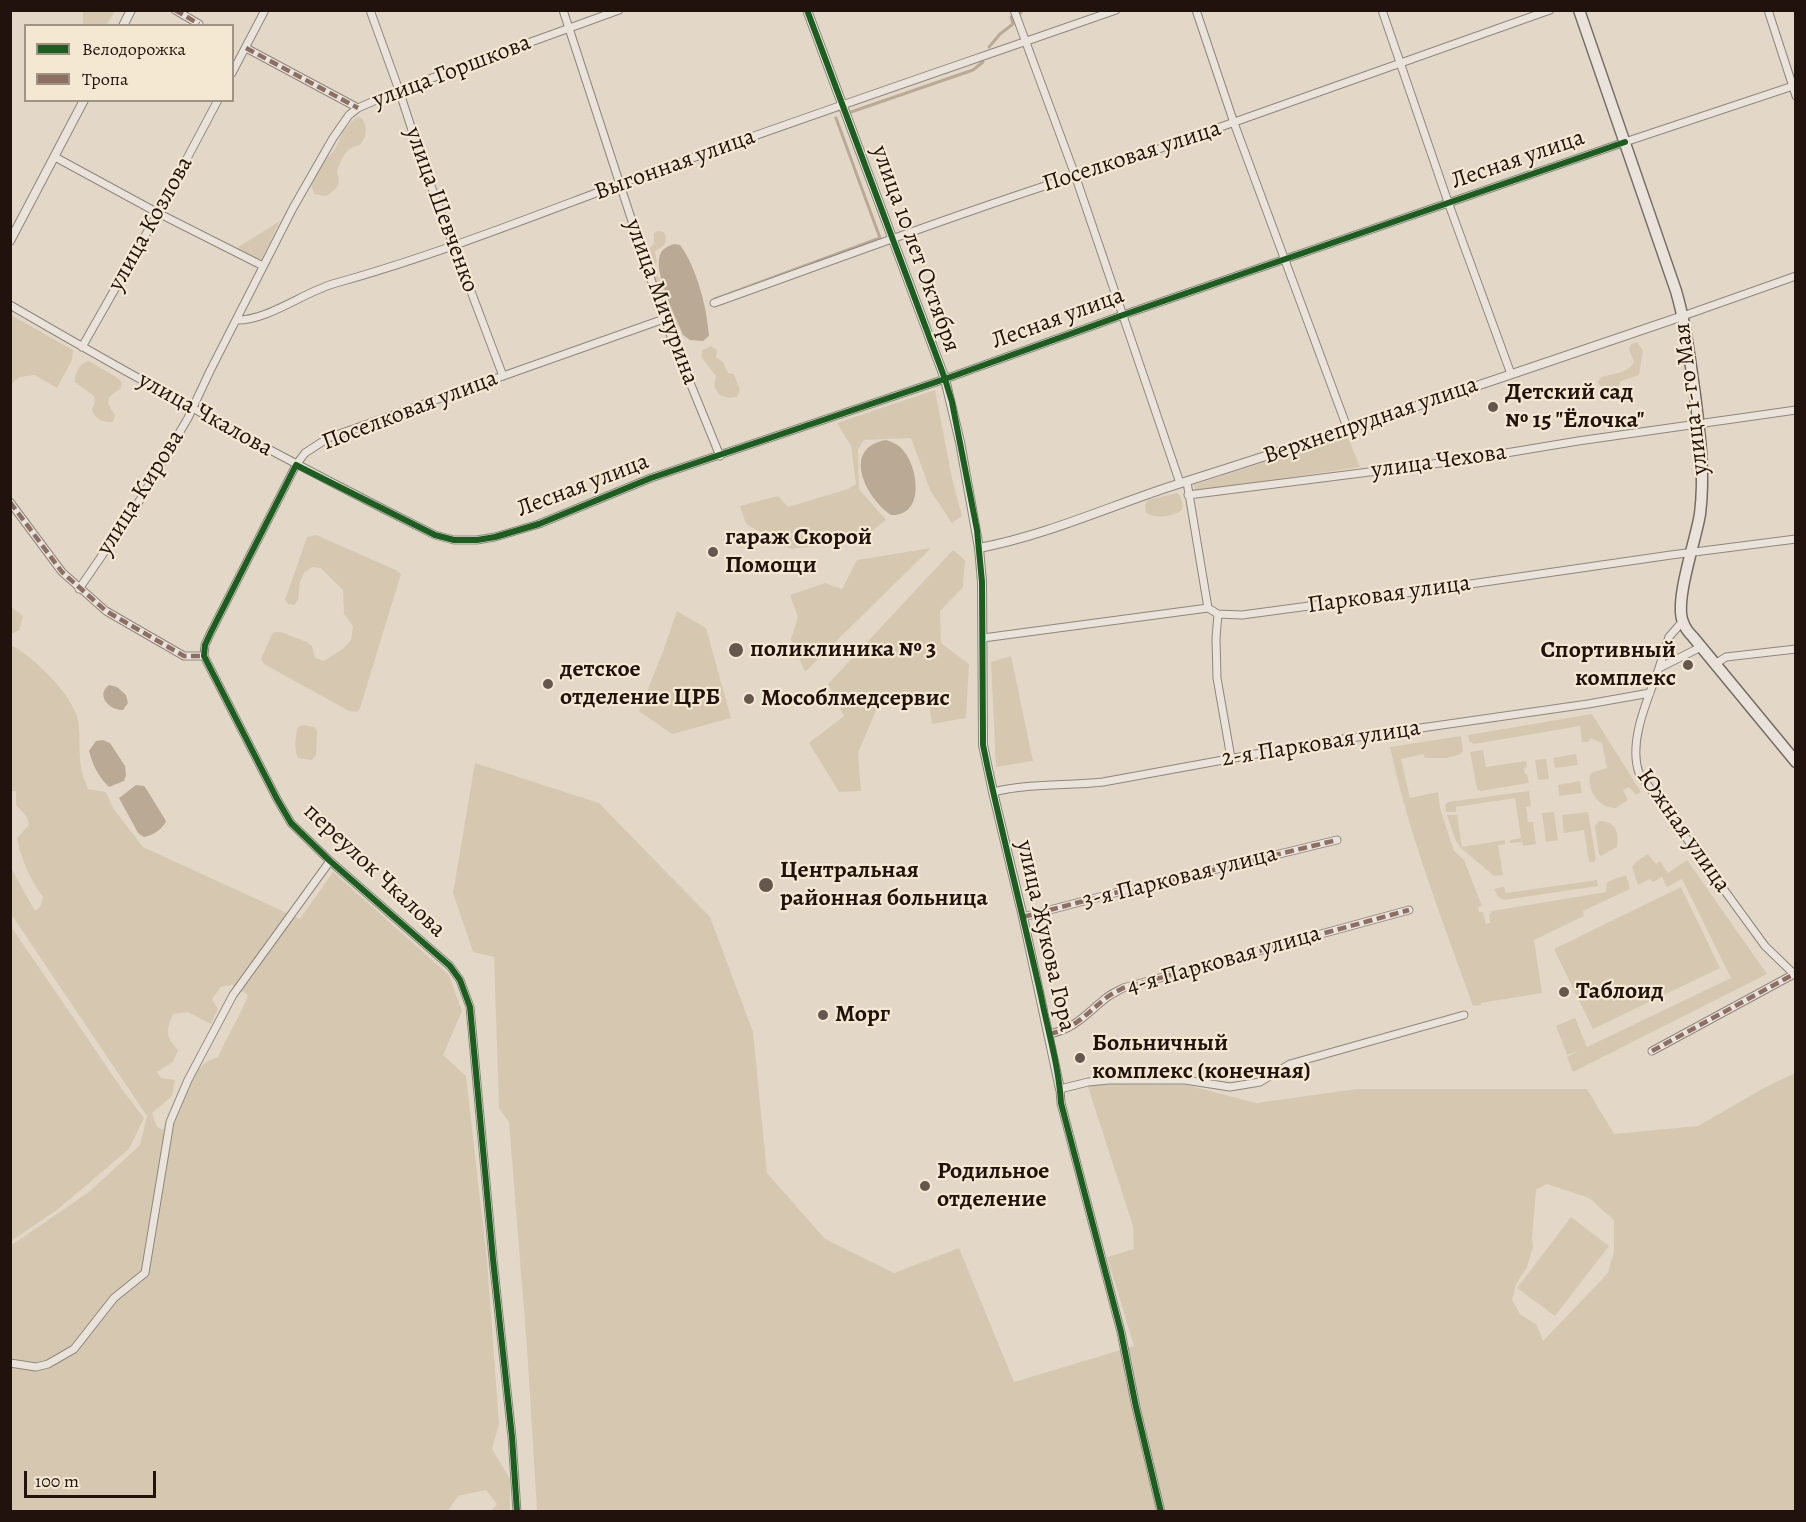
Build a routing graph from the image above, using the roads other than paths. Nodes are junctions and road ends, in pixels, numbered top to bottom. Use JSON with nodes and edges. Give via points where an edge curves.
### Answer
{"nodes":[{"id":1,"x":131,"y":10,"type":"edge"},
{"id":2,"x":175,"y":10,"type":"edge"},
{"id":3,"x":265,"y":10,"type":"edge"},
{"id":4,"x":370,"y":10,"type":"edge"},
{"id":5,"x":562,"y":10,"type":"edge"},
{"id":6,"x":619,"y":10,"type":"edge"},
{"id":7,"x":807,"y":10,"type":"edge"},
{"id":8,"x":1014,"y":10,"type":"edge"},
{"id":9,"x":1116,"y":10,"type":"edge"},
{"id":10,"x":1196,"y":10,"type":"edge"},
{"id":11,"x":1382,"y":10,"type":"edge"},
{"id":12,"x":1550,"y":10,"type":"edge"},
{"id":13,"x":1579,"y":10,"type":"edge"},
{"id":14,"x":1768,"y":10,"type":"edge"},
{"id":15,"x":124,"y":24,"type":"edge"},
{"id":16,"x":199,"y":24,"type":"edge"},
{"id":17,"x":568,"y":28,"type":"junction"},
{"id":18,"x":1026,"y":42,"type":"junction"},
{"id":19,"x":246,"y":48,"type":"junction"},
{"id":20,"x":1401,"y":63,"type":"junction"},
{"id":21,"x":234,"y":69,"type":"edge"},
{"id":22,"x":1794,"y":86,"type":"edge"},
{"id":23,"x":399,"y":90,"type":"junction"},
{"id":24,"x":1796,"y":96,"type":"edge"},
{"id":25,"x":83,"y":102,"type":"edge"},
{"id":26,"x":217,"y":102,"type":"edge"},
{"id":27,"x":843,"y":106,"type":"junction"},
{"id":28,"x":358,"y":108,"type":"junction"},
{"id":29,"x":1234,"y":123,"type":"junction"},
{"id":30,"x":1625,"y":142,"type":"junction"},
{"id":31,"x":55,"y":157,"type":"junction"},
{"id":32,"x":1075,"y":175,"type":"junction"},
{"id":33,"x":619,"y":184,"type":"junction"},
{"id":34,"x":1448,"y":202,"type":"junction"},
{"id":35,"x":158,"y":213,"type":"junction"},
{"id":36,"x":891,"y":239,"type":"junction"},
{"id":37,"x":10,"y":241,"type":"edge"},
{"id":38,"x":453,"y":246,"type":"junction"},
{"id":39,"x":1284,"y":259,"type":"junction"},
{"id":40,"x":263,"y":266,"type":"junction"},
{"id":41,"x":1796,"y":276,"type":"edge"},
{"id":42,"x":714,"y":303,"type":"dead end"},
{"id":43,"x":10,"y":304,"type":"edge"},
{"id":44,"x":1123,"y":315,"type":"junction"},
{"id":45,"x":1683,"y":316,"type":"junction"},
{"id":46,"x":664,"y":319,"type":"junction"},
{"id":47,"x":236,"y":320,"type":"junction"},
{"id":48,"x":82,"y":347,"type":"junction"},
{"id":49,"x":1511,"y":374,"type":"junction"},
{"id":50,"x":503,"y":376,"type":"junction"},
{"id":51,"x":945,"y":379,"type":"junction"},
{"id":52,"x":193,"y":409,"type":"junction"},
{"id":53,"x":1796,"y":410,"type":"edge"},
{"id":54,"x":1699,"y":425,"type":"junction"},
{"id":55,"x":1348,"y":430,"type":"junction"},
{"id":56,"x":720,"y":456,"type":"junction"},
{"id":57,"x":296,"y":465,"type":"junction"},
{"id":58,"x":1184,"y":482,"type":"junction"},
{"id":59,"x":1188,"y":495,"type":"junction"},
{"id":60,"x":10,"y":502,"type":"edge"},
{"id":61,"x":435,"y":535,"type":"joint"},
{"id":62,"x":1796,"y":539,"type":"edge"},
{"id":63,"x":979,"y":548,"type":"junction"},
{"id":64,"x":1692,"y":552,"type":"junction"},
{"id":65,"x":79,"y":589,"type":"junction"},
{"id":66,"x":1208,"y":608,"type":"junction"},
{"id":67,"x":1218,"y":614,"type":"junction"},
{"id":68,"x":1682,"y":622,"type":"junction"},
{"id":69,"x":983,"y":638,"type":"junction"},
{"id":70,"x":1701,"y":647,"type":"junction"},
{"id":71,"x":1796,"y":650,"type":"edge"},
{"id":72,"x":204,"y":656,"type":"junction"},
{"id":73,"x":1715,"y":664,"type":"junction"},
{"id":74,"x":1659,"y":668,"type":"junction"},
{"id":75,"x":1650,"y":693,"type":"junction"},
{"id":76,"x":1231,"y":758,"type":"junction"},
{"id":77,"x":1796,"y":762,"type":"edge"},
{"id":78,"x":993,"y":792,"type":"junction"},
{"id":79,"x":1337,"y":840,"type":"dead end"},
{"id":80,"x":330,"y":861,"type":"junction"},
{"id":81,"x":1409,"y":910,"type":"dead end"},
{"id":82,"x":1023,"y":917,"type":"junction"},
{"id":83,"x":1795,"y":974,"type":"edge"},
{"id":84,"x":1464,"y":1015,"type":"dead end"},
{"id":85,"x":1049,"y":1034,"type":"junction"},
{"id":86,"x":1652,"y":1051,"type":"dead end"},
{"id":87,"x":1060,"y":1089,"type":"junction"},
{"id":88,"x":10,"y":1364,"type":"edge"},
{"id":89,"x":517,"y":1512,"type":"edge"},
{"id":90,"x":1161,"y":1512,"type":"edge"}],
"edges":[{"from":1,"to":15,"type":"street"},
{"from":2,"to":16,"type":"street"},
{"from":3,"to":19,"type":"street"},
{"from":4,"to":23,"type":"street","name":"улица Шевченко"},
{"from":5,"to":17,"type":"street","name":"улица Мичурина"},
{"from":6,"to":17,"type":"street","name":"улица Горшкова"},
{"from":7,"to":27,"type":"street","name":"улица 10 лет Октября"},
{"from":8,"to":18,"type":"street"},
{"from":9,"to":18,"type":"street","name":"Выгонная улица"},
{"from":10,"to":29,"type":"street"},
{"from":11,"to":20,"type":"street"},
{"from":12,"to":20,"type":"street","name":"Поселковая улица"},
{"from":13,"to":30,"type":"main road","name":"улица 1-го Мая"},
{"from":14,"to":22,"type":"street"},
{"from":17,"to":23,"type":"street","name":"улица Горшкова"},
{"from":17,"to":33,"type":"street","name":"улица Мичурина"},
{"from":18,"to":27,"type":"street","name":"Выгонная улица"},
{"from":18,"to":32,"type":"street"},
{"from":19,"to":21,"type":"street"},
{"from":19,"to":28,"type":"street"},
{"from":20,"to":29,"type":"street","name":"Поселковая улица"},
{"from":20,"to":34,"type":"street"},
{"from":22,"to":24,"type":"street"},
{"from":22,"to":30,"type":"street","name":"Лесная улица"},
{"from":23,"to":28,"type":"street","name":"улица Горшкова"},
{"from":23,"to":38,"type":"street","name":"улица Шевченко"},
{"from":25,"to":31,"type":"street"},
{"from":26,"to":35,"type":"street","name":"улица Козлова"},
{"from":27,"to":33,"type":"street","name":"Выгонная улица"},
{"from":27,"to":36,"type":"street","name":"улица 10 лет Октября"},
{"from":28,"to":40,"type":"street","name":"улица Горшкова","via":[[333,138]]},
{"from":29,"to":32,"type":"street","name":"Поселковая улица"},
{"from":29,"to":39,"type":"street"},
{"from":30,"to":34,"type":"street","name":"Лесная улица"},
{"from":30,"to":45,"type":"main road","name":"улица 1-го Мая"},
{"from":31,"to":35,"type":"street"},
{"from":31,"to":37,"type":"street"},
{"from":32,"to":36,"type":"street","name":"Поселковая улица"},
{"from":32,"to":44,"type":"street"},
{"from":33,"to":38,"type":"street","name":"Выгонная улица"},
{"from":33,"to":46,"type":"street","name":"улица Мичурина"},
{"from":34,"to":39,"type":"street","name":"Лесная улица"},
{"from":34,"to":49,"type":"street"},
{"from":35,"to":40,"type":"street"},
{"from":35,"to":48,"type":"street","name":"улица Козлова"},
{"from":36,"to":42,"type":"street","name":"Поселковая улица"},
{"from":36,"to":51,"type":"street","name":"улица 10 лет Октября"},
{"from":38,"to":47,"type":"street","name":"Выгонная улица","via":[[321,287],[284,306],[247,320]]},
{"from":38,"to":50,"type":"street","name":"улица Шевченко"},
{"from":39,"to":44,"type":"street","name":"Лесная улица"},
{"from":39,"to":55,"type":"street"},
{"from":40,"to":47,"type":"street","name":"улица Кирова"},
{"from":41,"to":45,"type":"street","name":"Верхнепрудная улица"},
{"from":43,"to":48,"type":"street","name":"улица Чкалова"},
{"from":44,"to":51,"type":"street","name":"Лесная улица"},
{"from":44,"to":58,"type":"street","via":[[1151,401]]},
{"from":45,"to":49,"type":"street","name":"Верхнепрудная улица"},
{"from":45,"to":54,"type":"main road","name":"улица 1-го Мая"},
{"from":46,"to":50,"type":"street","name":"Поселковая улица"},
{"from":46,"to":56,"type":"street","name":"улица Мичурина"},
{"from":47,"to":52,"type":"street","name":"улица Кирова"},
{"from":48,"to":52,"type":"street","name":"улица Чкалова"},
{"from":49,"to":55,"type":"street","name":"Верхнепрудная улица"},
{"from":50,"to":57,"type":"street","name":"Поселковая улица","via":[[328,438],[305,453]]},
{"from":51,"to":56,"type":"street","name":"Лесная улица"},
{"from":51,"to":63,"type":"street","name":"улица 10 лет Октября"},
{"from":52,"to":57,"type":"street","name":"улица Чкалова"},
{"from":52,"to":65,"type":"street","name":"улица Кирова","via":[[140,500]]},
{"from":53,"to":54,"type":"street","name":"улица Чехова"},
{"from":54,"to":59,"type":"street","name":"улица Чехова"},
{"from":54,"to":64,"type":"main road","name":"улица 1-го Мая","via":[[1701,500]]},
{"from":55,"to":58,"type":"street","name":"Верхнепрудная улица"},
{"from":56,"to":61,"type":"street","name":"Лесная улица","via":[[495,537],[454,540]]},
{"from":57,"to":61,"type":"street","name":"улица Чкалова"},
{"from":57,"to":72,"type":"street","name":"Поселковая улица","via":[[210,632]]},
{"from":58,"to":59,"type":"street"},
{"from":58,"to":63,"type":"street","name":"Верхнепрудная улица","via":[[1045,531]]},
{"from":59,"to":66,"type":"street"},
{"from":60,"to":65,"type":"street"},
{"from":62,"to":64,"type":"street","name":"Парковая улица"},
{"from":63,"to":69,"type":"street","name":"улица 10 лет Октября"},
{"from":64,"to":67,"type":"street","name":"Парковая улица","via":[[1334,603],[1242,615]]},
{"from":64,"to":68,"type":"main road","name":"улица 1-го Мая","via":[[1680,597]]},
{"from":65,"to":72,"type":"street","via":[[106,611],[184,656]]},
{"from":66,"to":67,"type":"street"},
{"from":66,"to":69,"type":"street"},
{"from":67,"to":76,"type":"street","via":[[1217,678]]},
{"from":68,"to":70,"type":"main road"},
{"from":68,"to":74,"type":"street","name":"Южная улица","via":[[1669,637]]},
{"from":69,"to":78,"type":"street","name":"улица 10 лет Октября","via":[[983,745]]},
{"from":70,"to":73,"type":"main road"},
{"from":70,"to":74,"type":"street"},
{"from":71,"to":73,"type":"street","via":[[1726,657]]},
{"from":72,"to":80,"type":"street","name":"переулок Чкалова","via":[[291,823]]},
{"from":73,"to":77,"type":"main road"},
{"from":74,"to":75,"type":"street","name":"Южная улица"},
{"from":75,"to":76,"type":"street","name":"2-я Парковая улица"},
{"from":75,"to":83,"type":"street","name":"Южная улица","via":[[1636,746],[1639,773],[1765,946]]},
{"from":76,"to":78,"type":"street","name":"2-я Парковая улица","via":[[1103,782],[1014,786]]},
{"from":78,"to":82,"type":"street","name":"улица Жукова Гора"},
{"from":79,"to":82,"type":"street","name":"3-я Парковая улица"},
{"from":80,"to":88,"type":"street","via":[[233,995],[188,1080],[170,1122],[145,1273],[114,1299],[74,1349],[36,1367]]},
{"from":80,"to":89,"type":"street","name":"переулок Чкалова","via":[[450,966],[470,1007]]},
{"from":81,"to":85,"type":"street","name":"4-я Парковая улица","via":[[1123,988],[1084,1019]]},
{"from":82,"to":85,"type":"street","name":"улица Жукова Гора"},
{"from":83,"to":86,"type":"street"},
{"from":84,"to":87,"type":"street","via":[[1290,1064],[1260,1082],[1230,1087],[1185,1080],[1109,1080]]},
{"from":85,"to":87,"type":"street","name":"улица Жукова Гора"},
{"from":87,"to":90,"type":"street"}]}
